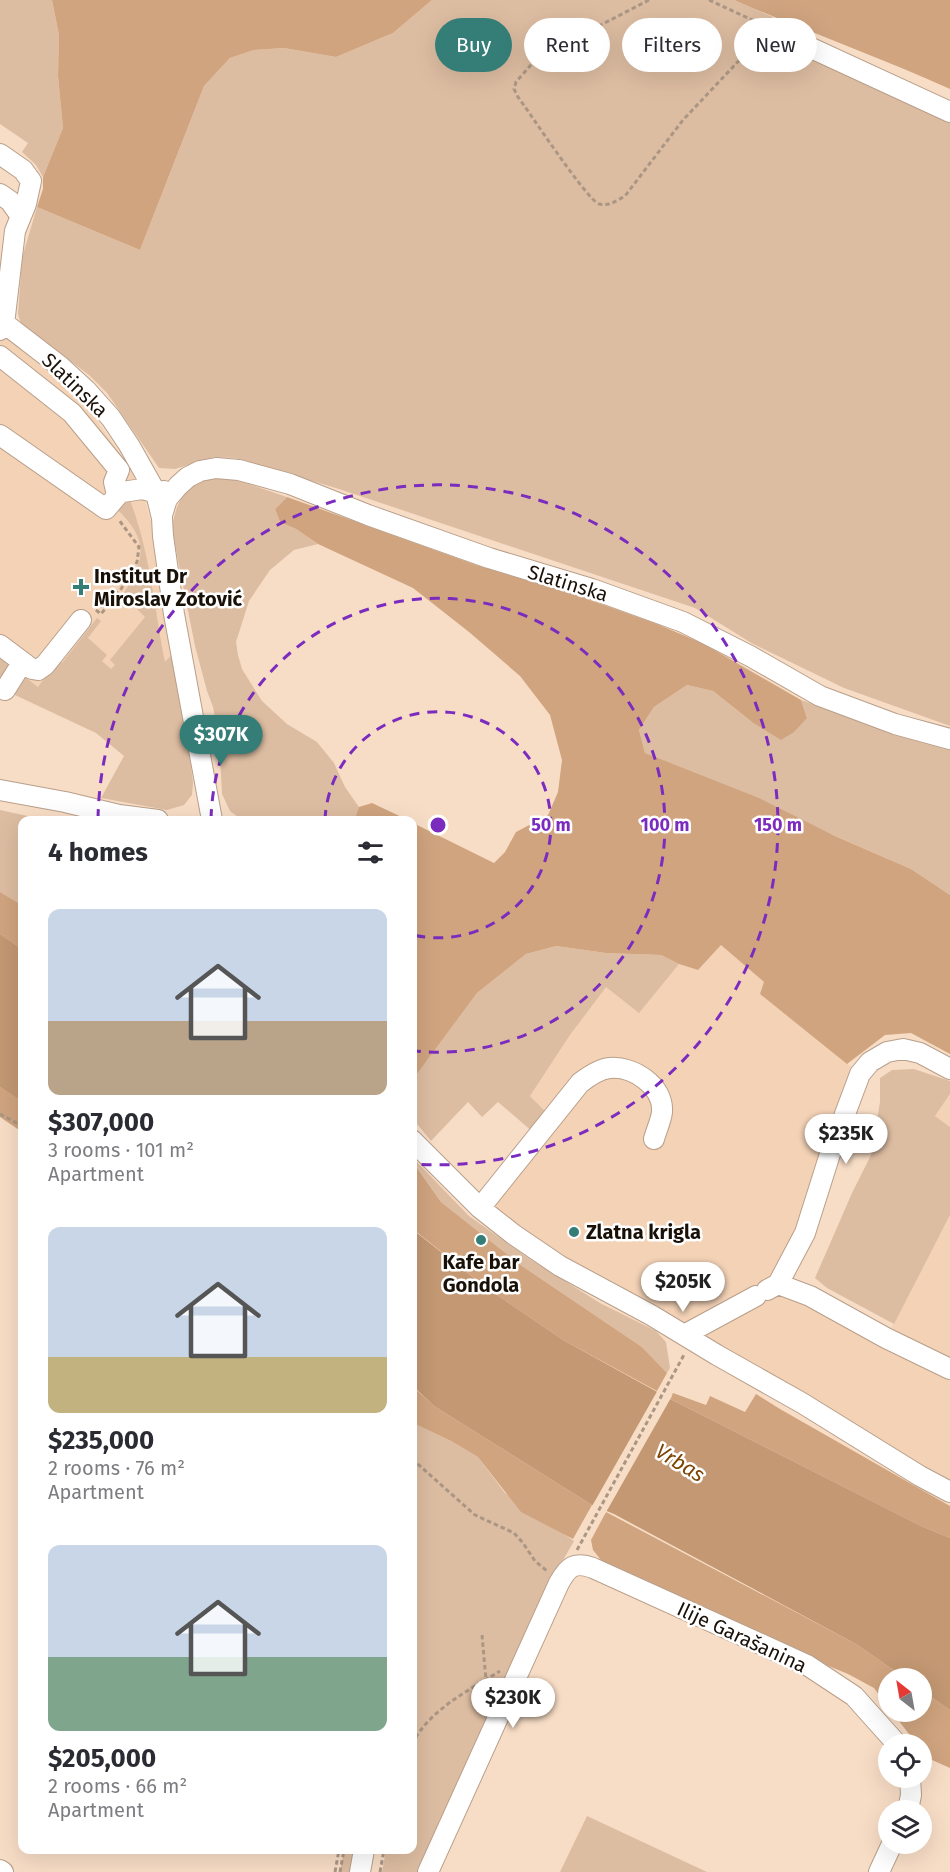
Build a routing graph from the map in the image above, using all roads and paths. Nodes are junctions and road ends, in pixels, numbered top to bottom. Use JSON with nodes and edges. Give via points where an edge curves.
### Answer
{"nodes":[{"id":1,"x":649,"y":0,"type":"edge"},
{"id":2,"x":709,"y":0,"type":"edge"},
{"id":3,"x":817,"y":51,"type":"edge"},
{"id":4,"x":950,"y":112,"type":"edge"},
{"id":5,"x":0,"y":154,"type":"edge"},
{"id":6,"x":0,"y":194,"type":"edge"},
{"id":7,"x":20,"y":215,"type":"junction"},
{"id":8,"x":1,"y":325,"type":"edge"},
{"id":9,"x":0,"y":356,"type":"edge"},
{"id":10,"x":0,"y":435,"type":"edge"},
{"id":11,"x":178,"y":486,"type":"junction"},
{"id":12,"x":156,"y":493,"type":"junction"},
{"id":13,"x":112,"y":500,"type":"junction"},
{"id":14,"x":162,"y":515,"type":"junction"},
{"id":15,"x":81,"y":620,"type":"joint"},
{"id":16,"x":0,"y":645,"type":"edge"},
{"id":17,"x":22,"y":663,"type":"junction"},
{"id":18,"x":5,"y":690,"type":"dead end"},
{"id":19,"x":950,"y":739,"type":"edge"},
{"id":20,"x":0,"y":790,"type":"edge"},
{"id":21,"x":104,"y":816,"type":"edge"},
{"id":22,"x":211,"y":816,"type":"edge"},
{"id":23,"x":950,"y":1069,"type":"edge"},
{"id":24,"x":0,"y":1114,"type":"edge"},
{"id":25,"x":18,"y":1124,"type":"edge"},
{"id":26,"x":654,"y":1139,"type":"dead end"},
{"id":27,"x":417,"y":1145,"type":"edge"},
{"id":28,"x":480,"y":1208,"type":"junction"},
{"id":29,"x":767,"y":1290,"type":"junction"},
{"id":30,"x":684,"y":1335,"type":"junction"},
{"id":31,"x":950,"y":1369,"type":"edge"},
{"id":32,"x":676,"y":1371,"type":"dead end"},
{"id":33,"x":417,"y":1463,"type":"edge"},
{"id":34,"x":950,"y":1492,"type":"edge"},
{"id":35,"x":580,"y":1543,"type":"dead end"},
{"id":36,"x":563,"y":1576,"type":"junction"},
{"id":37,"x":482,"y":1635,"type":"dead end"},
{"id":38,"x":526,"y":1656,"type":"junction"},
{"id":39,"x":486,"y":1680,"type":"junction"},
{"id":40,"x":888,"y":1734,"type":"edge"},
{"id":41,"x":417,"y":1735,"type":"edge"},
{"id":42,"x":339,"y":1854,"type":"edge"},
{"id":43,"x":343,"y":1854,"type":"edge"},
{"id":44,"x":363,"y":1854,"type":"edge"},
{"id":45,"x":383,"y":1854,"type":"edge"},
{"id":46,"x":887,"y":1854,"type":"edge"},
{"id":47,"x":337,"y":1872,"type":"edge"},
{"id":48,"x":360,"y":1872,"type":"edge"},
{"id":49,"x":380,"y":1872,"type":"edge"},
{"id":50,"x":428,"y":1872,"type":"edge"},
{"id":51,"x":879,"y":1872,"type":"edge"}],
"edges":[{"from":1,"to":2,"type":"path","via":[[537,58],[514,89],[571,172],[599,204],[612,204],[625,196],[683,120],[747,52],[764,25]]},
{"from":3,"to":4,"type":"street"},
{"from":5,"to":7,"type":"street","via":[[23,170],[31,181]]},
{"from":6,"to":7,"type":"street"},
{"from":7,"to":8,"type":"street"},
{"from":8,"to":12,"type":"street","name":"Slatinska","via":[[61,367],[86,390],[111,418]]},
{"from":9,"to":13,"type":"street","via":[[72,413],[119,470]]},
{"from":10,"to":13,"type":"street","via":[[106,509]]},
{"from":11,"to":12,"type":"street","name":"Slatinska"},
{"from":11,"to":14,"type":"street","name":"Slatinska","via":[[167,499]]},
{"from":11,"to":19,"type":"street","name":"Slatinska","via":[[200,471],[216,468],[290,484],[489,558],[683,622],[820,696],[895,724]]},
{"from":12,"to":13,"type":"street","via":[[142,489]]},
{"from":12,"to":14,"type":"street","name":"Slatinska"},
{"from":13,"to":15,"type":"path","via":[[140,547],[137,562],[101,614],[93,608]]},
{"from":14,"to":22,"type":"street","via":[[174,614]]},
{"from":15,"to":17,"type":"street","via":[[45,665],[38,670]]},
{"from":16,"to":17,"type":"street"},
{"from":17,"to":18,"type":"street"},
{"from":20,"to":21,"type":"street","via":[[66,802]]},
{"from":23,"to":29,"type":"street","via":[[903,1049],[887,1052],[860,1074],[805,1233]]},
{"from":24,"to":25,"type":"path"},
{"from":26,"to":28,"type":"street","via":[[662,1112],[653,1085],[635,1072],[610,1068],[595,1072],[580,1083]]},
{"from":27,"to":28,"type":"street"},
{"from":28,"to":30,"type":"street","via":[[560,1266]]},
{"from":29,"to":30,"type":"street"},
{"from":29,"to":31,"type":"street","via":[[810,1296]]},
{"from":30,"to":34,"type":"street"},
{"from":32,"to":35,"type":"path"},
{"from":33,"to":36,"type":"path","via":[[475,1515],[514,1533],[535,1561]]},
{"from":36,"to":38,"type":"street"},
{"from":36,"to":40,"type":"street","name":"Ilije Garašanina","via":[[576,1565],[588,1566],[807,1665],[854,1696]]},
{"from":37,"to":39,"type":"path"},
{"from":38,"to":39,"type":"path"},
{"from":38,"to":50,"type":"street"},
{"from":39,"to":41,"type":"path","via":[[451,1702]]},
{"from":42,"to":47,"type":"path"},
{"from":43,"to":47,"type":"path"},
{"from":44,"to":48,"type":"street"},
{"from":45,"to":49,"type":"path"},
{"from":46,"to":51,"type":"street"}]}
